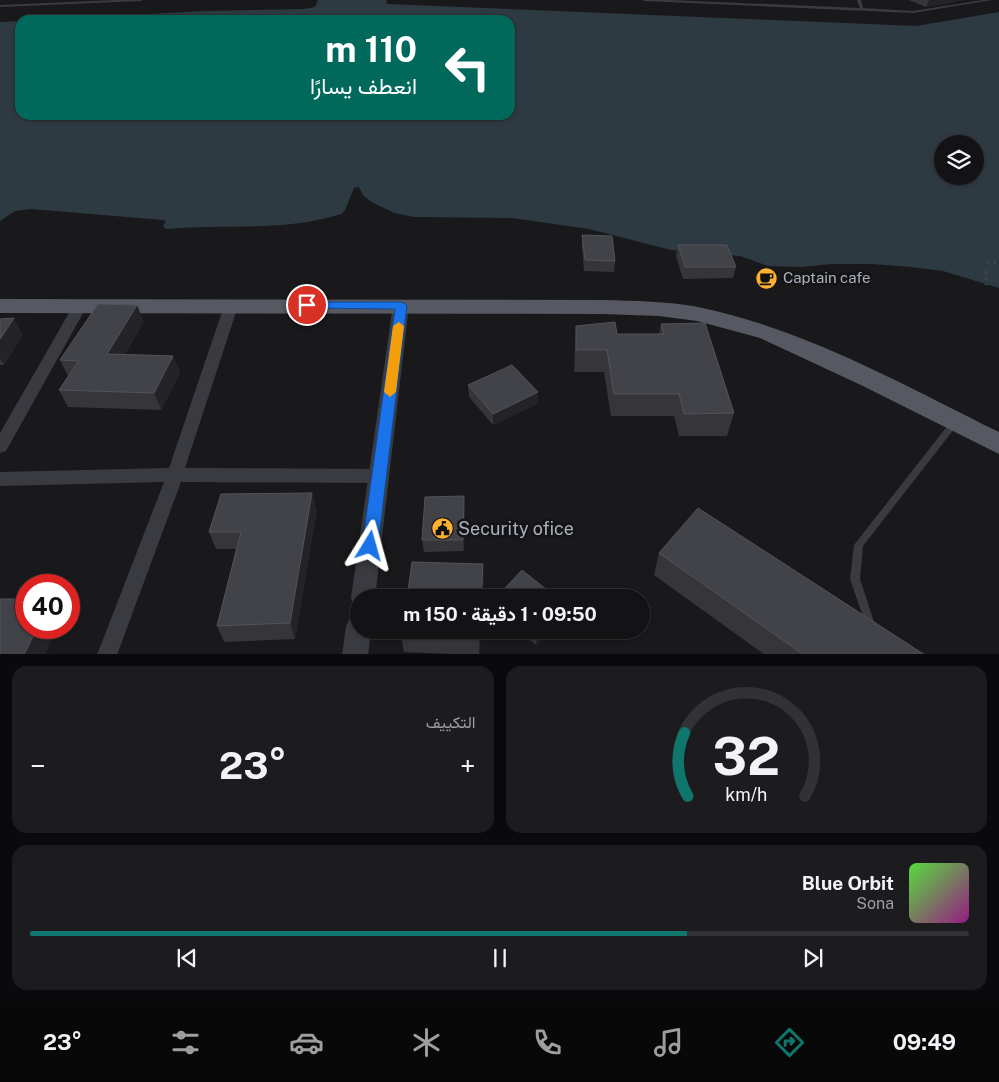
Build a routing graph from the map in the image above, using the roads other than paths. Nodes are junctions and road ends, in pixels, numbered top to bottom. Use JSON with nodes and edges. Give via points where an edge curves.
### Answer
{"nodes":[{"id":1,"x":141,"y":0,"type":"edge"},
{"id":2,"x":644,"y":0,"type":"edge"},
{"id":3,"x":859,"y":0,"type":"edge"},
{"id":4,"x":990,"y":0,"type":"edge"},
{"id":5,"x":0,"y":6,"type":"edge"},
{"id":6,"x":862,"y":9,"type":"junction"},
{"id":7,"x":401,"y":305,"type":"junction"},
{"id":8,"x":0,"y":306,"type":"edge"},
{"id":9,"x":80,"y":306,"type":"junction"},
{"id":10,"x":231,"y":306,"type":"junction"},
{"id":11,"x":955,"y":422,"type":"junction"},
{"id":12,"x":999,"y":444,"type":"edge"},
{"id":13,"x":0,"y":447,"type":"edge"},
{"id":14,"x":175,"y":475,"type":"junction"},
{"id":15,"x":380,"y":476,"type":"junction"},
{"id":16,"x":0,"y":479,"type":"edge"},
{"id":17,"x":364,"y":589,"type":"edge"},
{"id":18,"x":877,"y":630,"type":"edge"},
{"id":19,"x":357,"y":639,"type":"edge"},
{"id":20,"x":107,"y":654,"type":"edge"},
{"id":21,"x":355,"y":654,"type":"edge"}],
"edges":[{"from":1,"to":5,"type":"lane"},
{"from":2,"to":6,"type":"lane"},
{"from":3,"to":6,"type":"lane"},
{"from":4,"to":6,"type":"lane","via":[[913,12]]},
{"from":7,"to":10,"type":"main road"},
{"from":7,"to":11,"type":"main road","via":[[659,309],[731,321],[806,349]]},
{"from":7,"to":15,"type":"street"},
{"from":8,"to":9,"type":"main road"},
{"from":9,"to":10,"type":"main road"},
{"from":9,"to":13,"type":"street"},
{"from":10,"to":14,"type":"street"},
{"from":11,"to":12,"type":"main road"},
{"from":11,"to":18,"type":"lane","via":[[859,545],[855,579],[869,624]]},
{"from":14,"to":15,"type":"street"},
{"from":14,"to":16,"type":"street"},
{"from":14,"to":20,"type":"street"},
{"from":15,"to":17,"type":"street"},
{"from":19,"to":21,"type":"street"}]}
